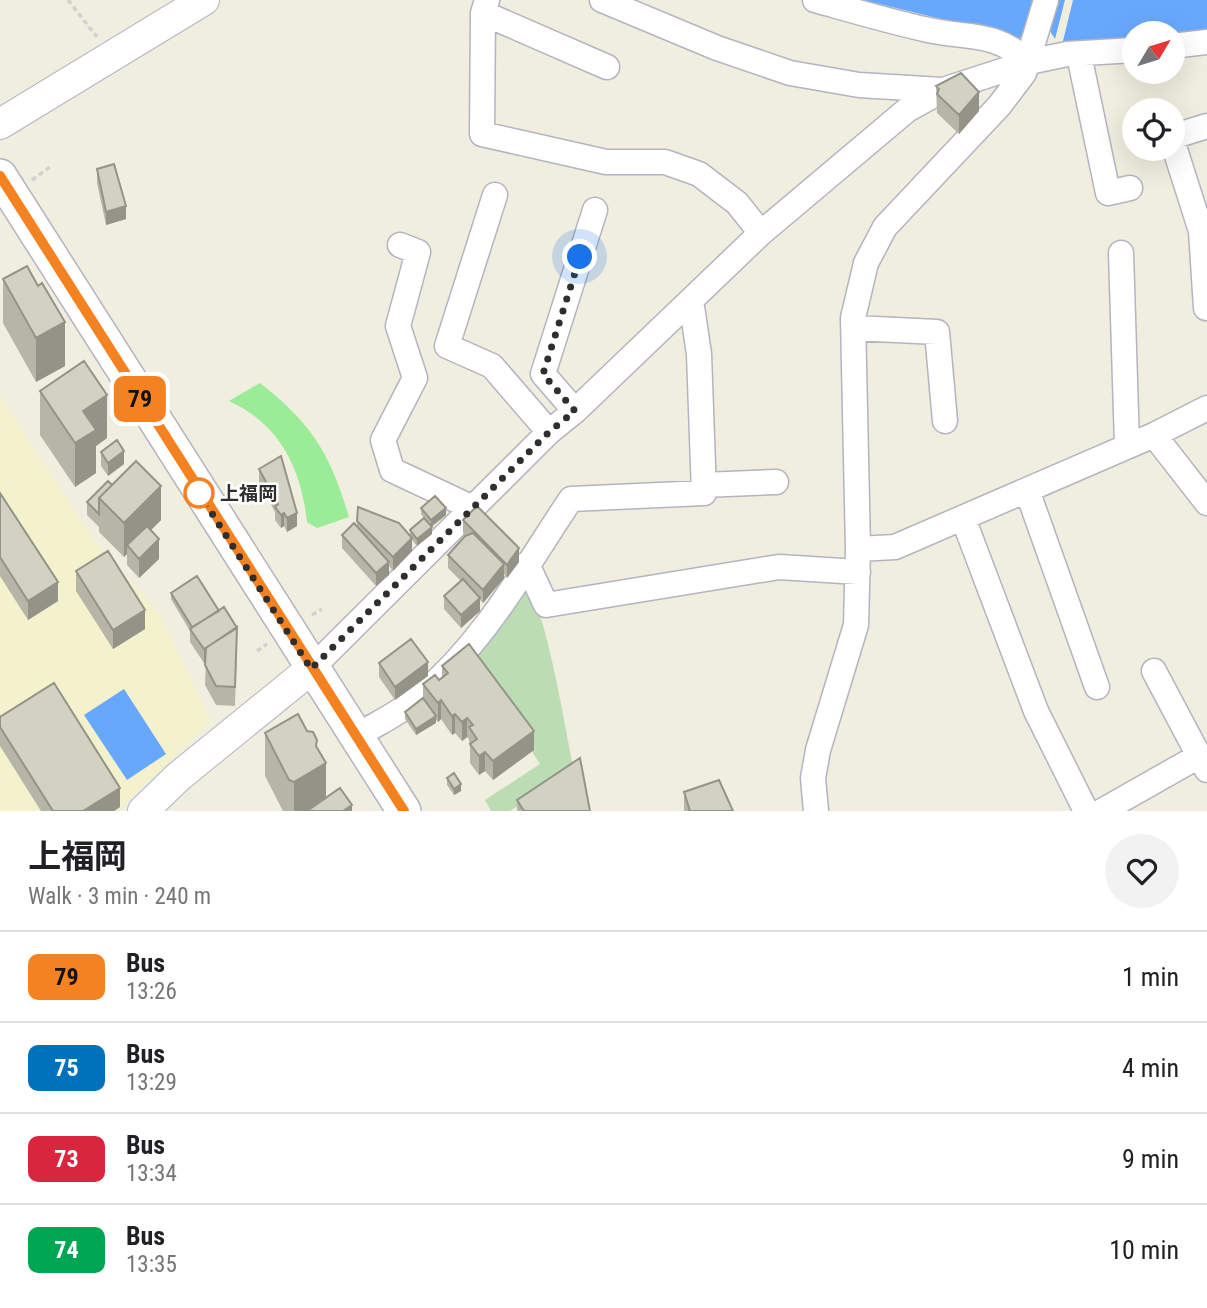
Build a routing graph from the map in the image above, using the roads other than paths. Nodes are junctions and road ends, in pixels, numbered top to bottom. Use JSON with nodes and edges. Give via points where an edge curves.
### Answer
{"nodes":[{"id":1,"x":204,"y":0,"type":"edge"},
{"id":2,"x":602,"y":0,"type":"edge"},
{"id":3,"x":815,"y":0,"type":"edge"},
{"id":4,"x":1046,"y":0,"type":"edge"},
{"id":5,"x":485,"y":6,"type":"edge"},
{"id":6,"x":1207,"y":42,"type":"edge"},
{"id":7,"x":1185,"y":45,"type":"edge"},
{"id":8,"x":1122,"y":51,"type":"edge"},
{"id":9,"x":1032,"y":53,"type":"junction"},
{"id":10,"x":1079,"y":55,"type":"junction"},
{"id":11,"x":607,"y":67,"type":"dead end"},
{"id":12,"x":943,"y":90,"type":"junction"},
{"id":13,"x":0,"y":124,"type":"edge"},
{"id":14,"x":1207,"y":127,"type":"edge"},
{"id":15,"x":1185,"y":134,"type":"edge"},
{"id":16,"x":1180,"y":161,"type":"edge"},
{"id":17,"x":0,"y":176,"type":"edge"},
{"id":18,"x":1130,"y":188,"type":"dead end"},
{"id":19,"x":495,"y":195,"type":"dead end"},
{"id":20,"x":595,"y":210,"type":"dead end"},
{"id":21,"x":1204,"y":230,"type":"edge"},
{"id":22,"x":761,"y":233,"type":"junction"},
{"id":23,"x":400,"y":246,"type":"dead end"},
{"id":24,"x":1121,"y":253,"type":"dead end"},
{"id":25,"x":691,"y":300,"type":"junction"},
{"id":26,"x":1206,"y":308,"type":"edge"},
{"id":27,"x":853,"y":328,"type":"junction"},
{"id":28,"x":1207,"y":408,"type":"edge"},
{"id":29,"x":575,"y":411,"type":"junction"},
{"id":30,"x":945,"y":421,"type":"dead end"},
{"id":31,"x":549,"y":432,"type":"junction"},
{"id":32,"x":1154,"y":435,"type":"junction"},
{"id":33,"x":1127,"y":445,"type":"junction"},
{"id":34,"x":776,"y":482,"type":"dead end"},
{"id":35,"x":703,"y":485,"type":"junction"},
{"id":36,"x":1027,"y":489,"type":"junction"},
{"id":37,"x":1207,"y":503,"type":"edge"},
{"id":38,"x":473,"y":508,"type":"junction"},
{"id":39,"x":963,"y":518,"type":"junction"},
{"id":40,"x":858,"y":561,"type":"junction"},
{"id":41,"x":527,"y":564,"type":"junction"},
{"id":42,"x":311,"y":669,"type":"junction"},
{"id":43,"x":1154,"y":671,"type":"dead end"},
{"id":44,"x":1097,"y":687,"type":"dead end"},
{"id":45,"x":355,"y":737,"type":"junction"},
{"id":46,"x":1203,"y":763,"type":"edge"},
{"id":47,"x":144,"y":811,"type":"edge"},
{"id":48,"x":404,"y":811,"type":"edge"},
{"id":49,"x":816,"y":811,"type":"edge"},
{"id":50,"x":1086,"y":811,"type":"edge"},
{"id":51,"x":1101,"y":811,"type":"edge"}],
"edges":[{"from":1,"to":13,"type":"street"},
{"from":2,"to":12,"type":"street","via":[[790,73],[859,85]]},
{"from":3,"to":9,"type":"street","via":[[926,30],[993,38]]},
{"from":4,"to":9,"type":"street"},
{"from":5,"to":11,"type":"street"},
{"from":5,"to":22,"type":"street","via":[[482,134],[607,162],[665,162],[698,174],[737,203]]},
{"from":6,"to":7,"type":"street"},
{"from":8,"to":10,"type":"street"},
{"from":9,"to":10,"type":"street"},
{"from":9,"to":12,"type":"street"},
{"from":9,"to":27,"type":"street","via":[[999,106],[886,227],[866,262]]},
{"from":10,"to":18,"type":"street","via":[[1108,193]]},
{"from":12,"to":22,"type":"street","via":[[907,110]]},
{"from":14,"to":15,"type":"street"},
{"from":16,"to":21,"type":"street"},
{"from":17,"to":42,"type":"main road"},
{"from":19,"to":31,"type":"street","via":[[447,346],[492,366]]},
{"from":20,"to":29,"type":"street","via":[[543,374]]},
{"from":21,"to":26,"type":"street"},
{"from":22,"to":25,"type":"street"},
{"from":23,"to":38,"type":"street","via":[[418,252],[397,326],[415,378],[383,440],[392,470]]},
{"from":24,"to":33,"type":"street"},
{"from":25,"to":29,"type":"street"},
{"from":25,"to":35,"type":"street","via":[[699,354]]},
{"from":27,"to":30,"type":"street","via":[[937,332]]},
{"from":27,"to":40,"type":"street"},
{"from":28,"to":32,"type":"street"},
{"from":29,"to":31,"type":"street"},
{"from":31,"to":38,"type":"street"},
{"from":32,"to":33,"type":"street"},
{"from":32,"to":37,"type":"street"},
{"from":33,"to":36,"type":"street"},
{"from":34,"to":35,"type":"street"},
{"from":35,"to":41,"type":"street","via":[[704,493],[571,499]]},
{"from":36,"to":39,"type":"street"},
{"from":36,"to":44,"type":"street"},
{"from":38,"to":42,"type":"street"},
{"from":39,"to":40,"type":"street"},
{"from":39,"to":50,"type":"street","via":[[1036,710]]},
{"from":40,"to":41,"type":"street","via":[[779,567],[546,604]]},
{"from":40,"to":49,"type":"street","via":[[856,625],[818,750],[813,778]]},
{"from":41,"to":45,"type":"street","via":[[487,627],[457,663],[416,700]]},
{"from":42,"to":45,"type":"main road"},
{"from":42,"to":47,"type":"street","via":[[178,777]]},
{"from":43,"to":46,"type":"street"},
{"from":45,"to":48,"type":"main road"},
{"from":46,"to":51,"type":"street"}]}
